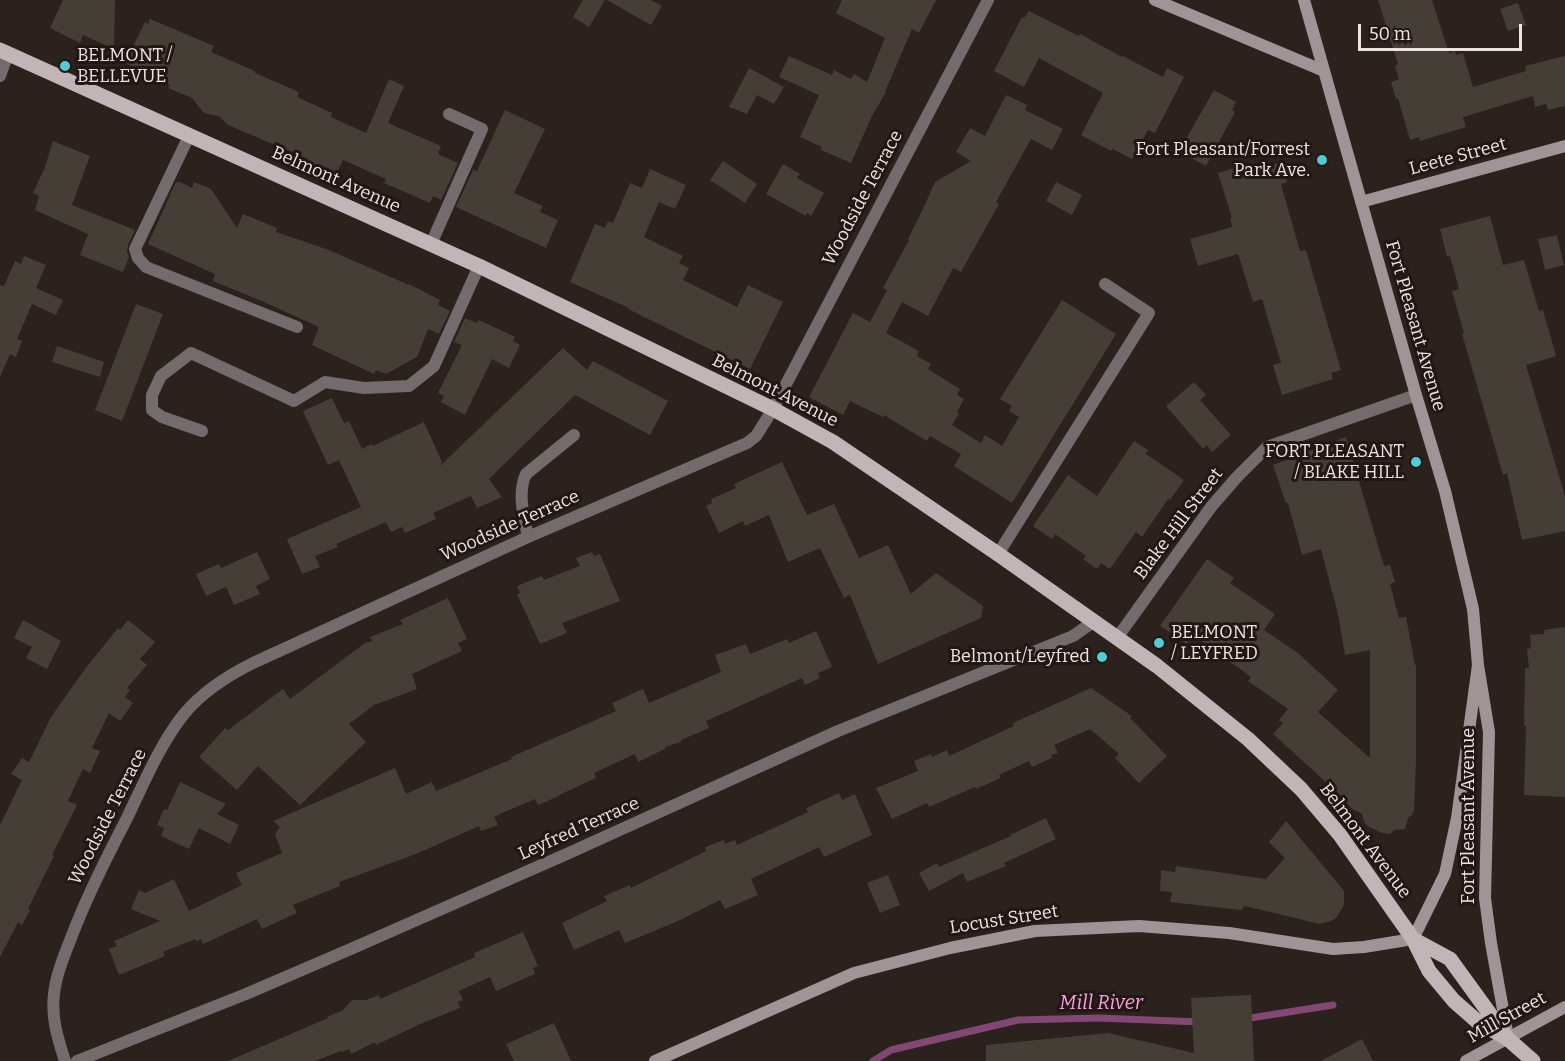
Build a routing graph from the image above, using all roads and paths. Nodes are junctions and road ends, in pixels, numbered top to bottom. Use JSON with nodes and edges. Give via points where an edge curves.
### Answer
{"nodes":[{"id":1,"x":988,"y":0,"type":"edge"},
{"id":2,"x":1155,"y":0,"type":"edge"},
{"id":3,"x":1304,"y":0,"type":"edge"},
{"id":4,"x":4,"y":52,"type":"edge"},
{"id":5,"x":1324,"y":71,"type":"junction"},
{"id":6,"x":0,"y":76,"type":"edge"},
{"id":7,"x":449,"y":114,"type":"dead end"},
{"id":8,"x":189,"y":136,"type":"junction"},
{"id":9,"x":1565,"y":146,"type":"edge"},
{"id":10,"x":1361,"y":202,"type":"junction"},
{"id":11,"x":431,"y":244,"type":"junction"},
{"id":12,"x":479,"y":266,"type":"junction"},
{"id":13,"x":1105,"y":284,"type":"dead end"},
{"id":14,"x":297,"y":327,"type":"dead end"},
{"id":15,"x":1416,"y":395,"type":"junction"},
{"id":16,"x":773,"y":409,"type":"junction"},
{"id":17,"x":201,"y":431,"type":"dead end"},
{"id":18,"x":574,"y":435,"type":"dead end"},
{"id":19,"x":528,"y":537,"type":"junction"},
{"id":20,"x":998,"y":554,"type":"junction"},
{"id":21,"x":1093,"y":622,"type":"junction"},
{"id":22,"x":1117,"y":638,"type":"junction"},
{"id":23,"x":1478,"y":665,"type":"junction"},
{"id":24,"x":1413,"y":939,"type":"junction"},
{"id":25,"x":1565,"y":1007,"type":"edge"},
{"id":26,"x":1508,"y":1039,"type":"junction"},
{"id":27,"x":65,"y":1061,"type":"edge"},
{"id":28,"x":77,"y":1061,"type":"edge"},
{"id":29,"x":655,"y":1061,"type":"edge"},
{"id":30,"x":1466,"y":1061,"type":"edge"},
{"id":31,"x":1533,"y":1061,"type":"edge"}],
"edges":[{"from":1,"to":16,"type":"street","name":"Woodside Terrace"},
{"from":2,"to":5,"type":"street"},
{"from":3,"to":5,"type":"street","name":"Fort Pleasant Avenue"},
{"from":4,"to":6,"type":"street"},
{"from":4,"to":8,"type":"main road","name":"Belmont Avenue"},
{"from":5,"to":10,"type":"street","name":"Fort Pleasant Avenue"},
{"from":7,"to":11,"type":"street","via":[[482,129]]},
{"from":8,"to":11,"type":"main road","name":"Belmont Avenue"},
{"from":8,"to":14,"type":"street","via":[[135,249],[138,258],[146,267]]},
{"from":9,"to":10,"type":"street","name":"Leete Street"},
{"from":10,"to":15,"type":"street","name":"Fort Pleasant Avenue"},
{"from":11,"to":12,"type":"main road","name":"Belmont Avenue"},
{"from":12,"to":16,"type":"main road","name":"Belmont Avenue"},
{"from":12,"to":17,"type":"street","via":[[434,366],[409,386],[364,388],[325,382],[294,401],[191,353],[161,376],[152,395],[152,410]]},
{"from":13,"to":20,"type":"street","via":[[1149,313]]},
{"from":15,"to":22,"type":"street","name":"Blake Hill Street","via":[[1267,447],[1211,507]]},
{"from":15,"to":23,"type":"street","name":"Fort Pleasant Avenue","via":[[1445,491],[1473,609]]},
{"from":16,"to":19,"type":"street","name":"Woodside Terrace","via":[[747,444]]},
{"from":16,"to":20,"type":"main road","name":"Belmont Avenue","via":[[833,442]]},
{"from":18,"to":19,"type":"street","via":[[526,474],[522,504]]},
{"from":19,"to":27,"type":"street","name":"Woodside Terrace","via":[[253,663],[216,684],[184,714],[105,860],[61,966],[53,1012]]},
{"from":20,"to":21,"type":"main road","name":"Belmont Avenue"},
{"from":21,"to":22,"type":"main road","name":"Belmont Avenue"},
{"from":21,"to":28,"type":"street","name":"Leyfred Terrace","via":[[1072,636],[838,731],[364,944]]},
{"from":22,"to":24,"type":"main road","name":"Belmont Avenue","via":[[1248,740],[1301,789],[1340,835]]},
{"from":23,"to":24,"type":"street","name":"Fort Pleasant Avenue","via":[[1457,818],[1445,874]]},
{"from":23,"to":26,"type":"street","name":"Fort Pleasant Avenue","via":[[1490,732],[1485,898]]},
{"from":24,"to":26,"type":"main road","via":[[1450,959]]},
{"from":24,"to":26,"type":"main road","via":[[1429,971],[1454,1001],[1478,1022]]},
{"from":24,"to":29,"type":"street","name":"Locust Street","via":[[1333,949],[1229,933],[1139,927],[1035,931],[854,973]]},
{"from":25,"to":26,"type":"street","name":"Mill Street"},
{"from":26,"to":30,"type":"street","name":"Mill Street"},
{"from":26,"to":31,"type":"main road"}]}
